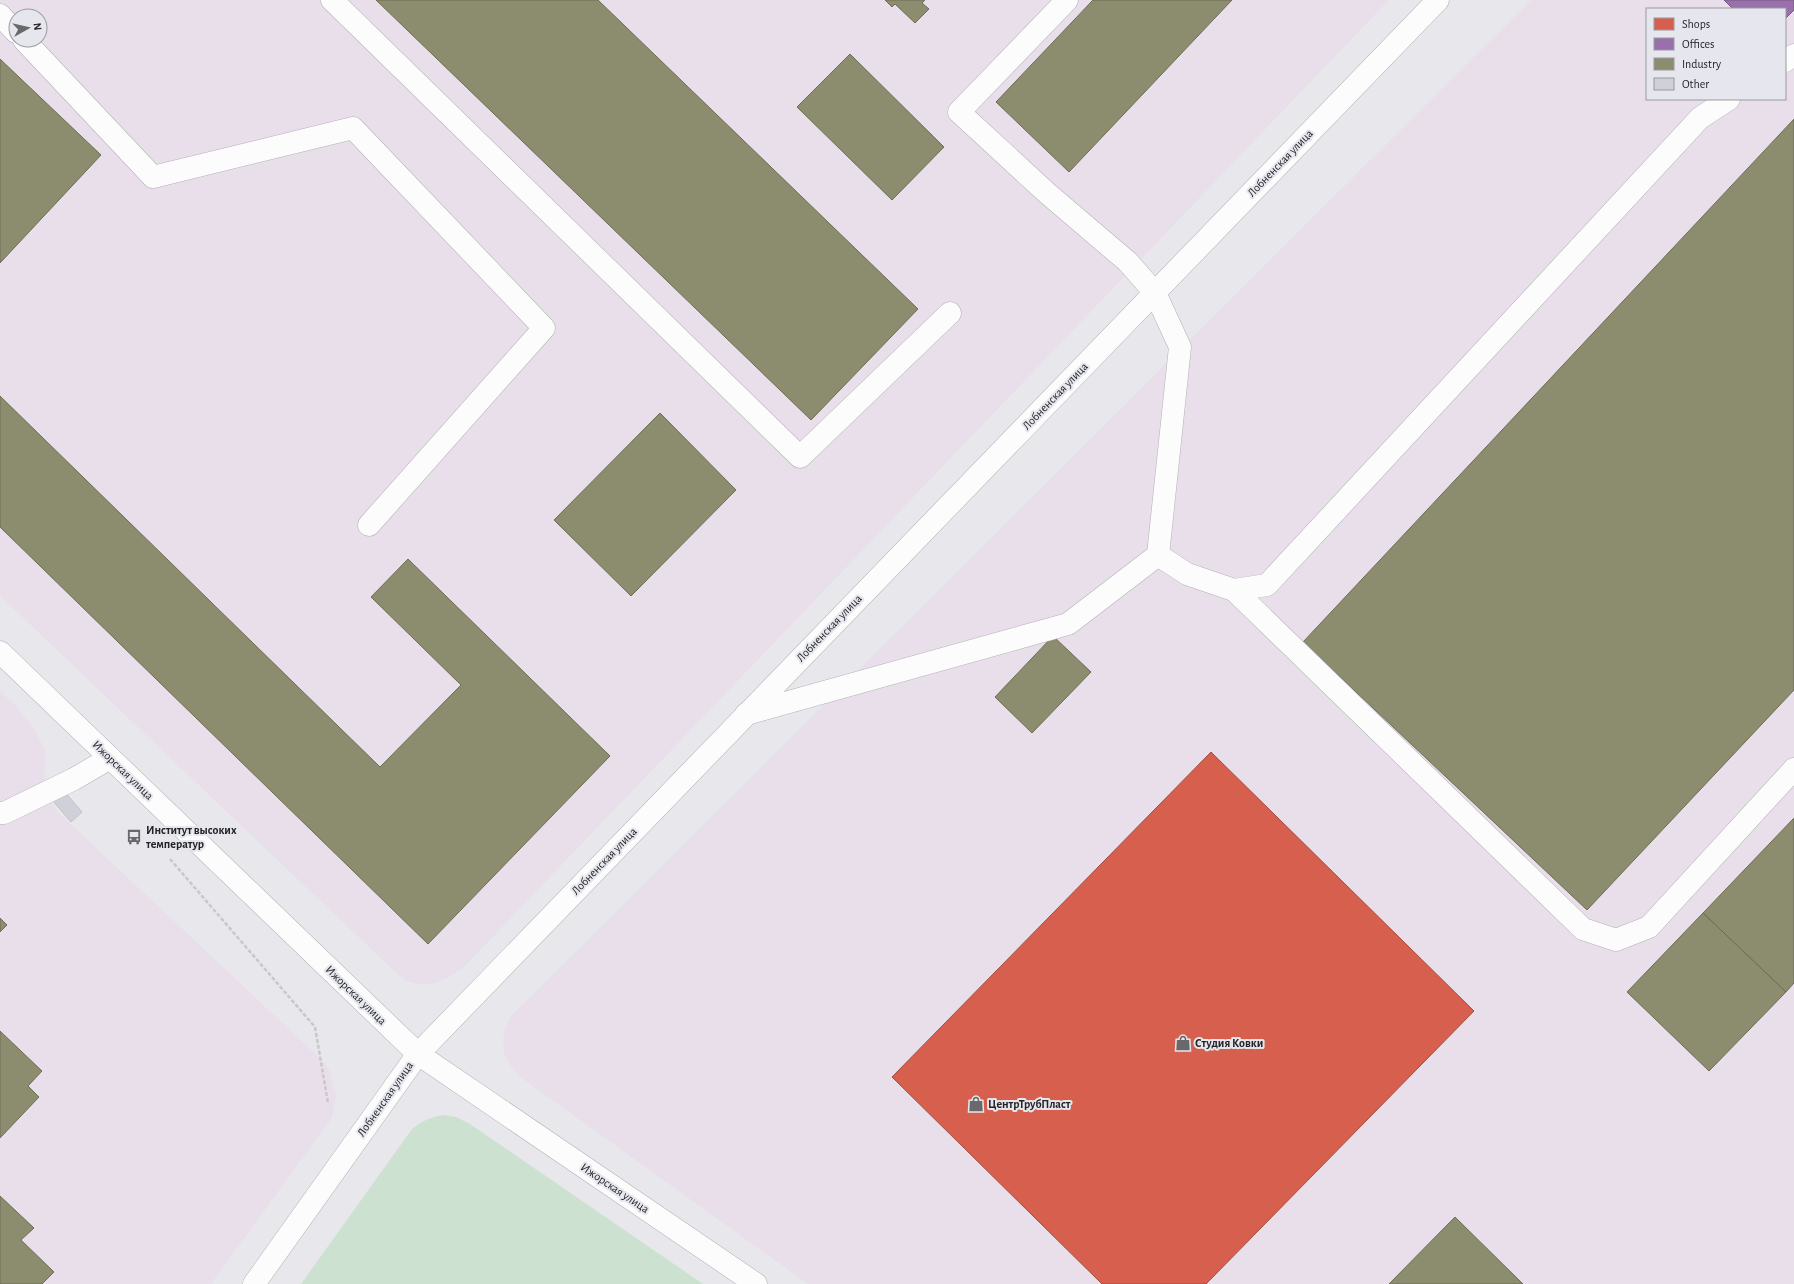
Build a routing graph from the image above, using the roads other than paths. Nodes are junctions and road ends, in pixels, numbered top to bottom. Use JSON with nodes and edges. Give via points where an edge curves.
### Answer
{"nodes":[{"id":1,"x":332,"y":0,"type":"edge"},
{"id":2,"x":1067,"y":0,"type":"edge"},
{"id":3,"x":1438,"y":0,"type":"edge"},
{"id":4,"x":0,"y":14,"type":"edge"},
{"id":5,"x":8,"y":23,"type":"edge"},
{"id":6,"x":32,"y":48,"type":"edge"},
{"id":7,"x":1794,"y":55,"type":"edge"},
{"id":8,"x":1786,"y":61,"type":"edge"},
{"id":9,"x":1727,"y":100,"type":"edge"},
{"id":10,"x":1156,"y":293,"type":"junction"},
{"id":11,"x":950,"y":313,"type":"dead end"},
{"id":12,"x":369,"y":525,"type":"dead end"},
{"id":13,"x":1158,"y":555,"type":"junction"},
{"id":14,"x":1234,"y":590,"type":"junction"},
{"id":15,"x":0,"y":652,"type":"edge"},
{"id":16,"x":745,"y":714,"type":"junction"},
{"id":17,"x":110,"y":758,"type":"junction"},
{"id":18,"x":1794,"y":768,"type":"edge"},
{"id":19,"x":0,"y":813,"type":"edge"},
{"id":20,"x":418,"y":1054,"type":"junction"},
{"id":21,"x":254,"y":1284,"type":"edge"},
{"id":22,"x":756,"y":1284,"type":"edge"}],
"edges":[{"from":1,"to":11,"type":"street","via":[[800,457]]},
{"from":2,"to":10,"type":"street","via":[[959,112],[1047,193],[1128,262]]},
{"from":3,"to":10,"type":"street","name":"Лобненская улица"},
{"from":4,"to":5,"type":"street"},
{"from":6,"to":12,"type":"street","via":[[153,177],[353,128],[544,328]]},
{"from":7,"to":8,"type":"street"},
{"from":9,"to":14,"type":"street","via":[[1700,118],[1266,586]]},
{"from":10,"to":13,"type":"street","via":[[1180,347]]},
{"from":10,"to":16,"type":"street","name":"Лобненская улица"},
{"from":13,"to":14,"type":"street","via":[[1187,574]]},
{"from":13,"to":16,"type":"street","via":[[1068,624]]},
{"from":14,"to":18,"type":"street","via":[[1583,930],[1616,940],[1649,927]]},
{"from":15,"to":17,"type":"street","name":"Ижорская улица"},
{"from":16,"to":20,"type":"street","name":"Лобненская улица"},
{"from":17,"to":19,"type":"street","via":[[74,779]]},
{"from":17,"to":20,"type":"street","name":"Ижорская улица"},
{"from":20,"to":21,"type":"street","name":"Лобненская улица"},
{"from":20,"to":22,"type":"street","name":"Ижорская улица"}]}
